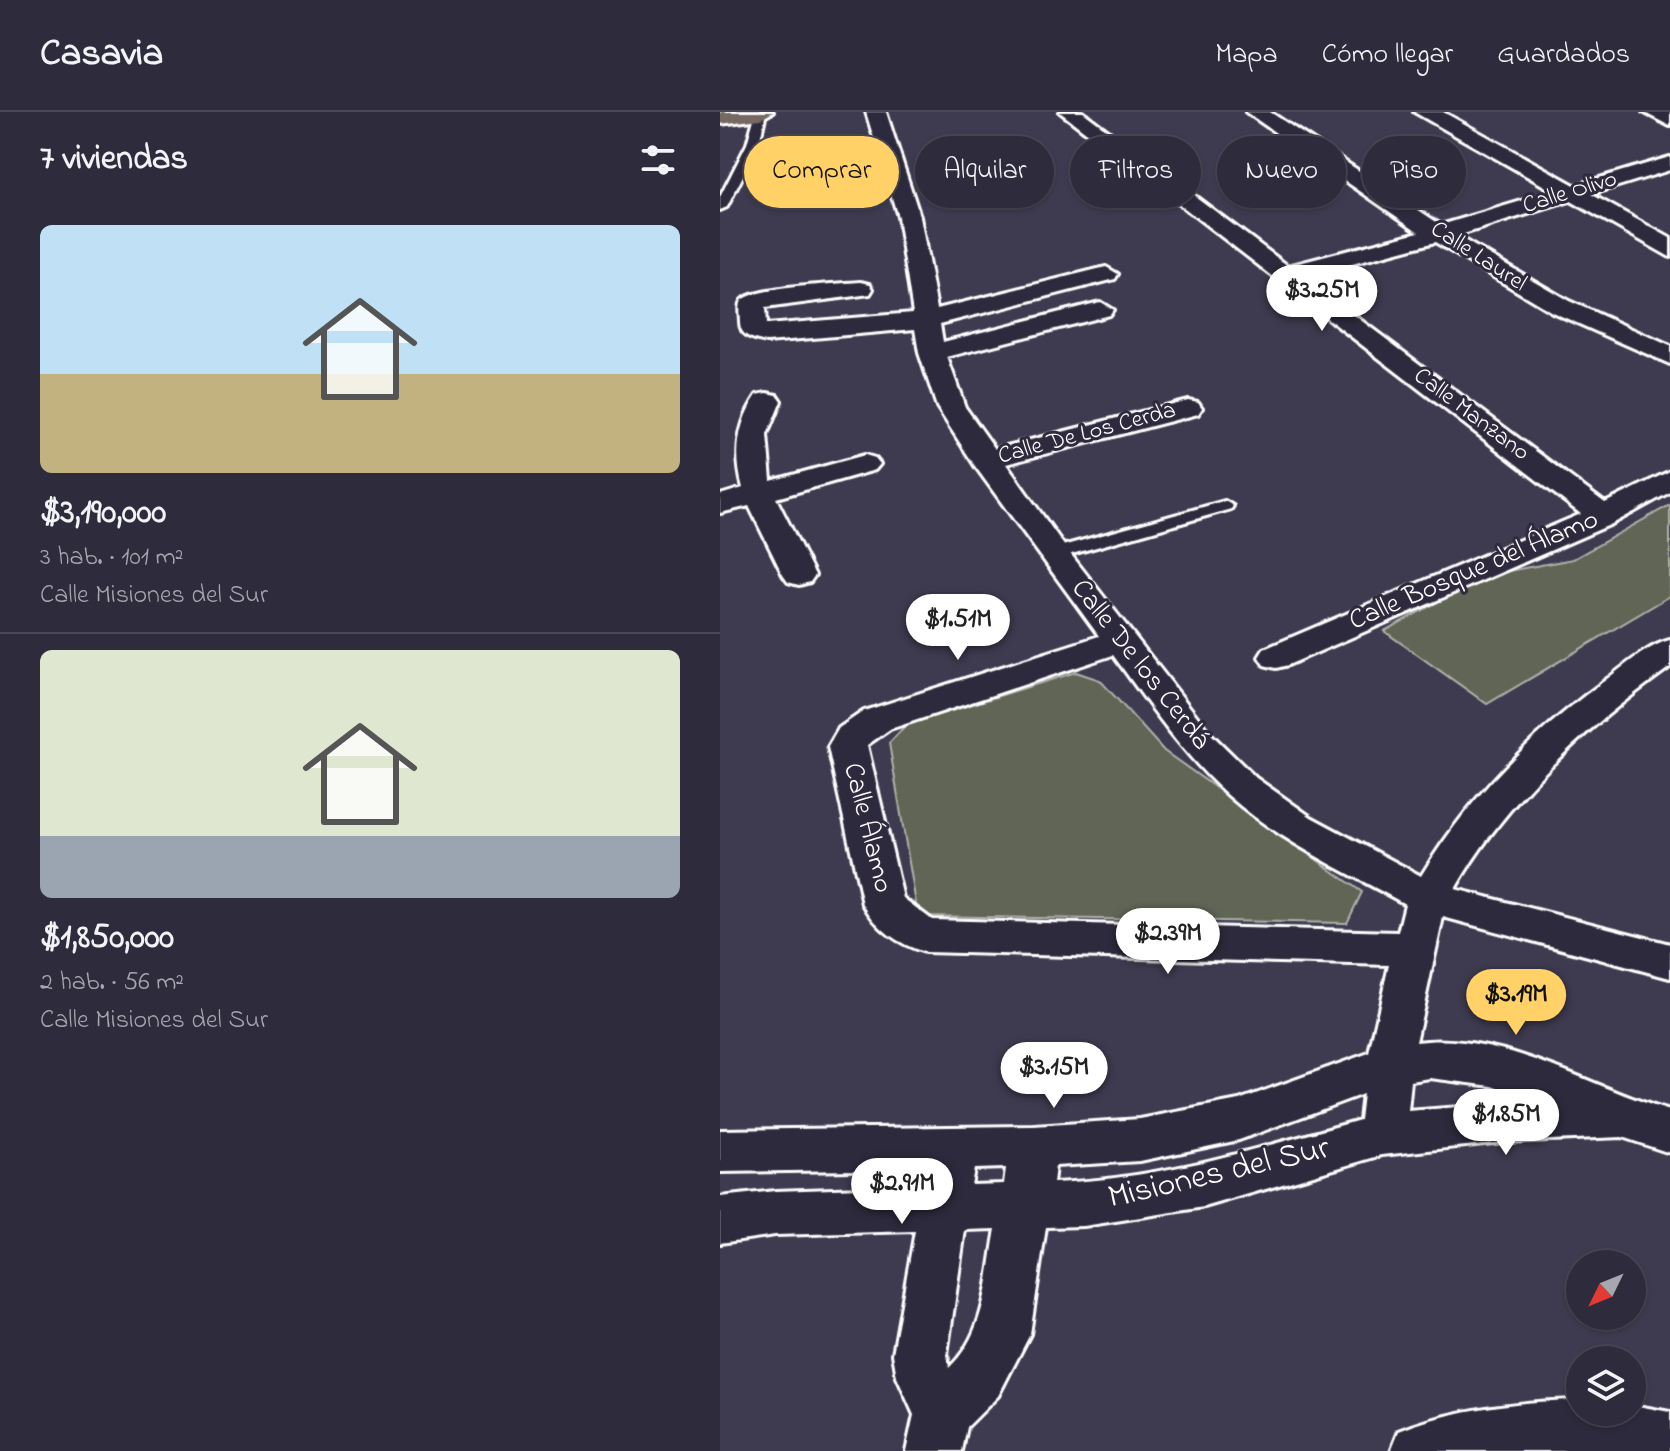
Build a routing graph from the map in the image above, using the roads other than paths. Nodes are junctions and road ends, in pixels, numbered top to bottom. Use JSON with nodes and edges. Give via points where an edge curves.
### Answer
{"nodes":[{"id":1,"x":761,"y":112,"type":"edge"},
{"id":2,"x":876,"y":112,"type":"edge"},
{"id":3,"x":1070,"y":112,"type":"edge"},
{"id":4,"x":1256,"y":112,"type":"edge"},
{"id":5,"x":1653,"y":112,"type":"edge"},
{"id":6,"x":1486,"y":115,"type":"dead end"},
{"id":7,"x":720,"y":117,"type":"edge"},
{"id":8,"x":1436,"y":118,"type":"edge"},
{"id":9,"x":1670,"y":120,"type":"edge"},
{"id":10,"x":1670,"y":163,"type":"edge"},
{"id":11,"x":1578,"y":167,"type":"dead end"},
{"id":12,"x":1605,"y":182,"type":"junction"},
{"id":13,"x":1567,"y":193,"type":"junction"},
{"id":14,"x":1631,"y":197,"type":"dead end"},
{"id":15,"x":721,"y":207,"type":"edge"},
{"id":16,"x":1441,"y":233,"type":"junction"},
{"id":17,"x":1670,"y":249,"type":"edge"},
{"id":18,"x":1106,"y":274,"type":"dead end"},
{"id":19,"x":1285,"y":274,"type":"junction"},
{"id":20,"x":861,"y":289,"type":"dead end"},
{"id":21,"x":1100,"y":310,"type":"dead end"},
{"id":22,"x":926,"y":320,"type":"junction"},
{"id":23,"x":932,"y":353,"type":"junction"},
{"id":24,"x":1670,"y":356,"type":"edge"},
{"id":25,"x":767,"y":401,"type":"dead end"},
{"id":26,"x":1188,"y":408,"type":"dead end"},
{"id":27,"x":985,"y":460,"type":"junction"},
{"id":28,"x":865,"y":464,"type":"dead end"},
{"id":29,"x":1670,"y":480,"type":"edge"},
{"id":30,"x":759,"y":493,"type":"junction"},
{"id":31,"x":720,"y":504,"type":"edge"},
{"id":32,"x":1225,"y":506,"type":"dead end"},
{"id":33,"x":1603,"y":516,"type":"junction"},
{"id":34,"x":1054,"y":554,"type":"junction"},
{"id":35,"x":799,"y":575,"type":"dead end"},
{"id":36,"x":1119,"y":641,"type":"junction"},
{"id":37,"x":1670,"y":651,"type":"edge"},
{"id":38,"x":1276,"y":657,"type":"dead end"},
{"id":39,"x":1428,"y":898,"type":"junction"},
{"id":40,"x":1414,"y":949,"type":"junction"},
{"id":41,"x":1670,"y":961,"type":"edge"},
{"id":42,"x":1389,"y":1065,"type":"junction"},
{"id":43,"x":1625,"y":1118,"type":"junction"},
{"id":44,"x":1670,"y":1132,"type":"edge"},
{"id":45,"x":1382,"y":1134,"type":"junction"},
{"id":46,"x":953,"y":1147,"type":"junction"},
{"id":47,"x":1034,"y":1147,"type":"junction"},
{"id":48,"x":720,"y":1151,"type":"edge"},
{"id":49,"x":1024,"y":1207,"type":"junction"},
{"id":50,"x":942,"y":1210,"type":"junction"},
{"id":51,"x":720,"y":1220,"type":"edge"},
{"id":52,"x":938,"y":1432,"type":"edge"},
{"id":53,"x":1670,"y":1440,"type":"edge"},
{"id":54,"x":1498,"y":1443,"type":"edge"},
{"id":55,"x":1419,"y":1451,"type":"edge"}],
"edges":[{"from":1,"to":7,"type":"main road"},
{"from":1,"to":15,"type":"lane","via":[[753,144]]},
{"from":2,"to":22,"type":"street","name":"Calle De los Cerdá","via":[[909,217]]},
{"from":3,"to":19,"type":"street","name":"Calle Manzano"},
{"from":4,"to":16,"type":"street","name":"Calle Laurel"},
{"from":5,"to":9,"type":"street"},
{"from":6,"to":8,"type":"street"},
{"from":8,"to":13,"type":"street"},
{"from":10,"to":12,"type":"street","name":"Calle Olivo"},
{"from":11,"to":12,"type":"street"},
{"from":12,"to":13,"type":"street","name":"Calle Olivo"},
{"from":12,"to":14,"type":"street"},
{"from":13,"to":16,"type":"street","name":"Calle Olivo"},
{"from":13,"to":17,"type":"street"},
{"from":16,"to":19,"type":"street","name":"Calle Olivo"},
{"from":16,"to":24,"type":"street","name":"Calle Laurel","via":[[1573,316]]},
{"from":18,"to":22,"type":"street"},
{"from":19,"to":33,"type":"street","name":"Calle Manzano"},
{"from":20,"to":22,"type":"street","via":[[752,304],[753,329],[767,334]]},
{"from":21,"to":23,"type":"street"},
{"from":22,"to":23,"type":"street","name":"Calle De los Cerdá"},
{"from":23,"to":27,"type":"street","name":"Calle De los Cerdá","via":[[951,407]]},
{"from":25,"to":30,"type":"street","via":[[752,451]]},
{"from":26,"to":27,"type":"street","name":"Calle De Los Cerda"},
{"from":27,"to":34,"type":"street","name":"Calle De los Cerdá"},
{"from":28,"to":30,"type":"street"},
{"from":29,"to":33,"type":"street","name":"Calle Bosque del Álamo"},
{"from":30,"to":31,"type":"street"},
{"from":30,"to":35,"type":"street"},
{"from":32,"to":34,"type":"lane"},
{"from":33,"to":38,"type":"street","name":"Calle Bosque del Álamo"},
{"from":34,"to":36,"type":"street","name":"Calle De los Cerdá"},
{"from":36,"to":39,"type":"street","name":"Calle De los Cerdá","via":[[1197,742],[1243,787],[1297,827]]},
{"from":36,"to":40,"type":"street","name":"Calle Álamo","via":[[877,720],[852,737],[847,747],[884,904],[896,918],[925,936]]},
{"from":37,"to":39,"type":"street","via":[[1610,691],[1538,752],[1495,797]]},
{"from":39,"to":40,"type":"street"},
{"from":39,"to":41,"type":"street","name":"Calle De los Cerdá"},
{"from":40,"to":42,"type":"street"},
{"from":42,"to":43,"type":"street","name":"Misiones del Sur","via":[[1430,1059],[1492,1067],[1553,1086]]},
{"from":42,"to":45,"type":"street"},
{"from":42,"to":47,"type":"street","name":"Misiones del Sur","via":[[1239,1120],[1140,1140]]},
{"from":43,"to":44,"type":"street"},
{"from":43,"to":45,"type":"street","name":"Misiones del Sur"},
{"from":45,"to":49,"type":"street","name":"Misiones del Sur","via":[[1204,1185],[1084,1204]]},
{"from":46,"to":47,"type":"street","name":"Misiones del Sur"},
{"from":46,"to":48,"type":"street","name":"Misiones del Sur"},
{"from":46,"to":50,"type":"street"},
{"from":47,"to":49,"type":"street"},
{"from":49,"to":50,"type":"street","name":"Misiones del Sur"},
{"from":49,"to":52,"type":"street","via":[[1004,1334]]},
{"from":50,"to":51,"type":"street","name":"Misiones del Sur","via":[[775,1213]]},
{"from":50,"to":52,"type":"street","via":[[920,1354]]},
{"from":53,"to":54,"type":"street","via":[[1625,1429],[1547,1426]]},
{"from":54,"to":55,"type":"street"}]}
